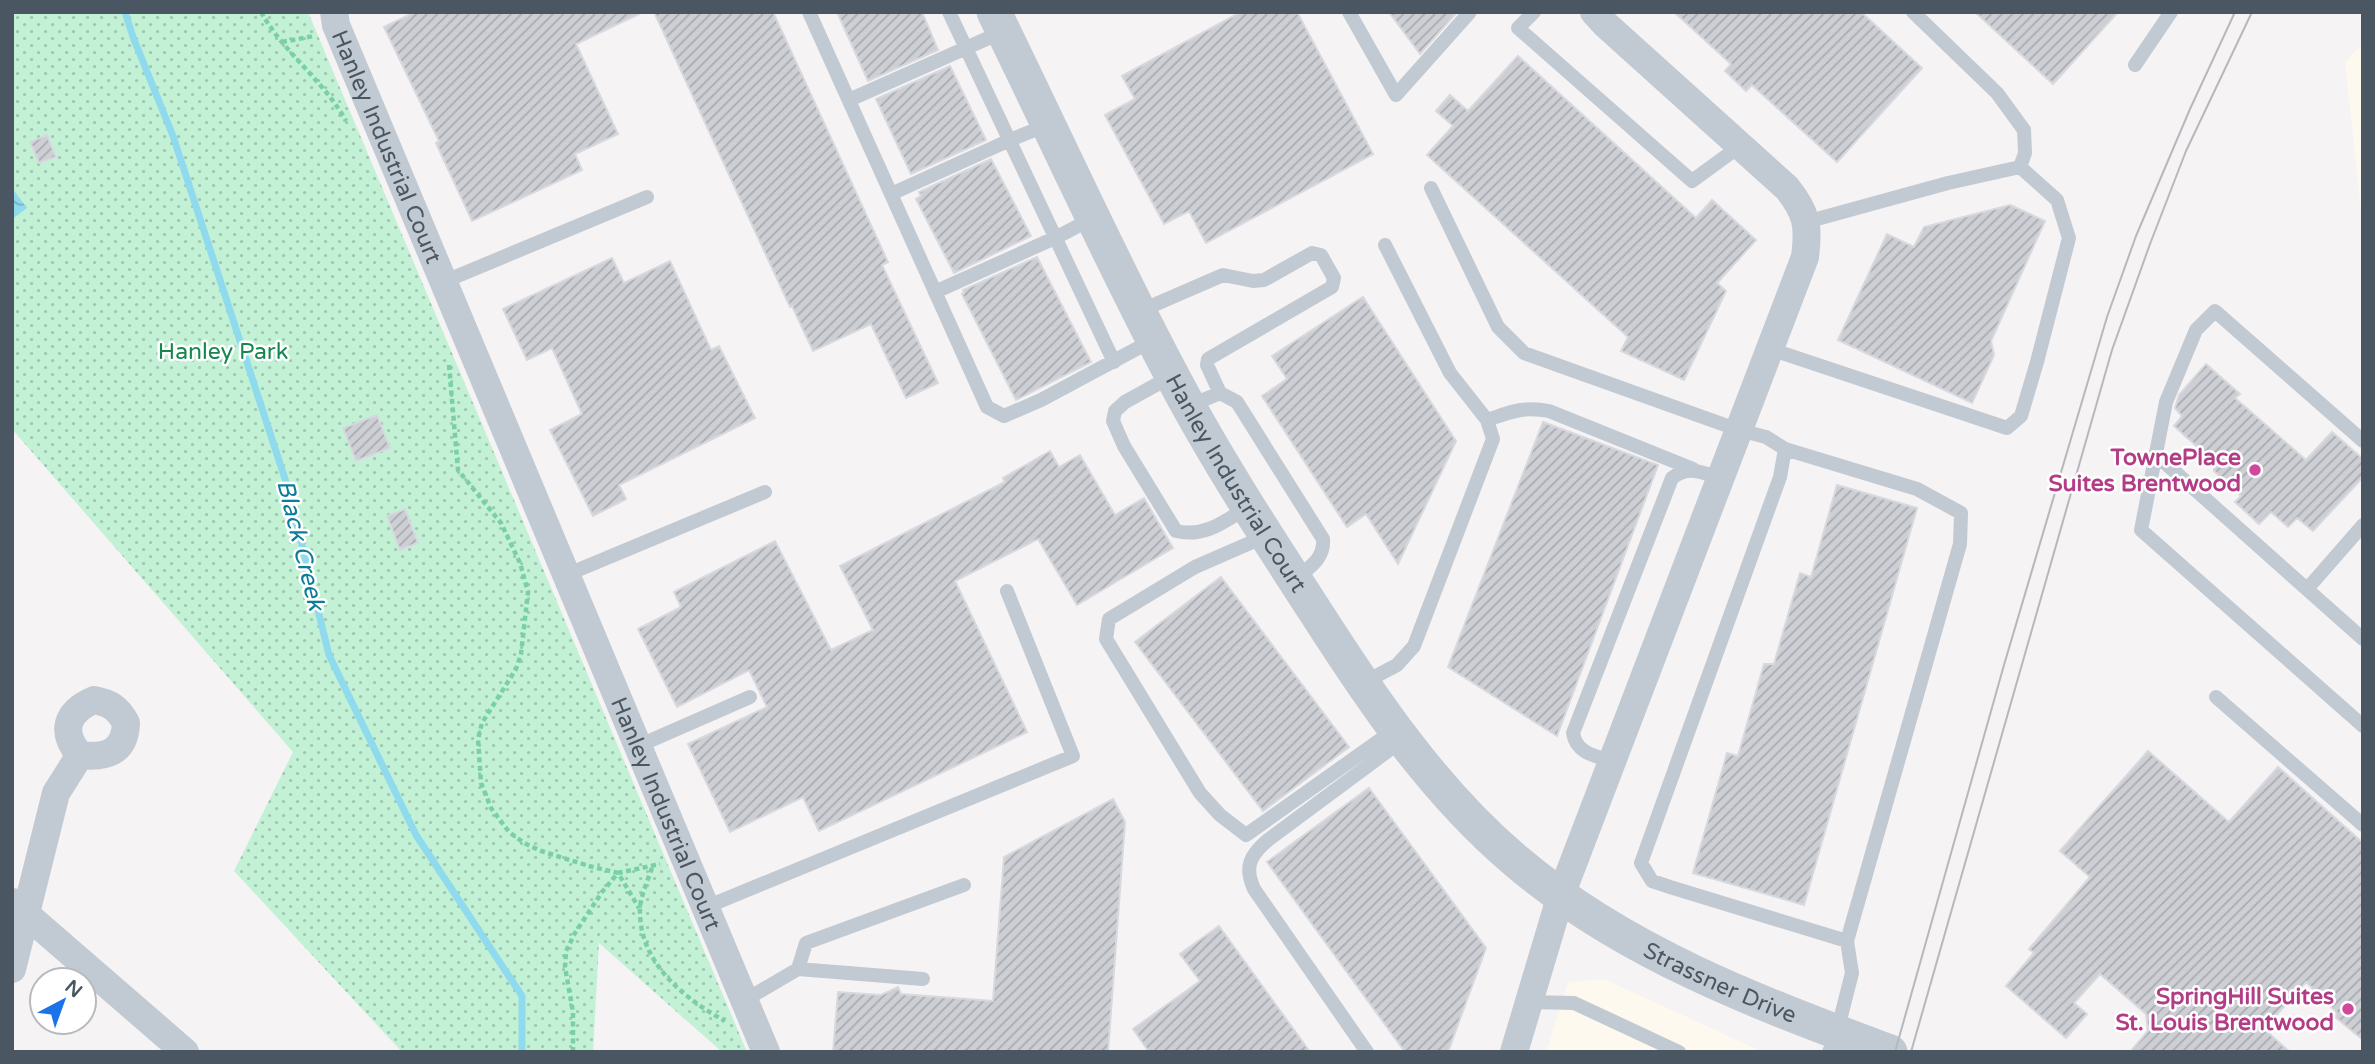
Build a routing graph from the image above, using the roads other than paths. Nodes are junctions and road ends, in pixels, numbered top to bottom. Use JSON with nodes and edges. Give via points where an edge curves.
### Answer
{"nodes":[{"id":1,"x":809,"y":12,"type":"edge"},
{"id":2,"x":949,"y":12,"type":"edge"},
{"id":3,"x":1349,"y":12,"type":"edge"},
{"id":4,"x":1470,"y":12,"type":"edge"},
{"id":5,"x":1535,"y":12,"type":"edge"},
{"id":6,"x":1594,"y":12,"type":"edge"},
{"id":7,"x":1913,"y":12,"type":"edge"},
{"id":8,"x":2171,"y":12,"type":"edge"},
{"id":9,"x":335,"y":19,"type":"edge"},
{"id":10,"x":999,"y":22,"type":"edge"},
{"id":11,"x":965,"y":47,"type":"junction"},
{"id":12,"x":2135,"y":65,"type":"dead end"},
{"id":13,"x":849,"y":100,"type":"junction"},
{"id":14,"x":1049,"y":125,"type":"junction"},
{"id":15,"x":1010,"y":140,"type":"junction"},
{"id":16,"x":1740,"y":146,"type":"junction"},
{"id":17,"x":2020,"y":167,"type":"junction"},
{"id":18,"x":1431,"y":188,"type":"dead end"},
{"id":19,"x":891,"y":194,"type":"junction"},
{"id":20,"x":646,"y":197,"type":"dead end"},
{"id":21,"x":1094,"y":217,"type":"junction"},
{"id":22,"x":1806,"y":222,"type":"junction"},
{"id":23,"x":1057,"y":237,"type":"junction"},
{"id":24,"x":1385,"y":246,"type":"dead end"},
{"id":25,"x":443,"y":282,"type":"junction"},
{"id":26,"x":935,"y":292,"type":"junction"},
{"id":27,"x":1147,"y":326,"type":"junction"},
{"id":28,"x":1770,"y":349,"type":"junction"},
{"id":29,"x":1114,"y":362,"type":"junction"},
{"id":30,"x":1172,"y":376,"type":"junction"},
{"id":31,"x":1205,"y":400,"type":"junction"},
{"id":32,"x":1487,"y":420,"type":"junction"},
{"id":33,"x":1739,"y":430,"type":"junction"},
{"id":34,"x":2363,"y":441,"type":"edge"},
{"id":35,"x":1785,"y":449,"type":"junction"},
{"id":36,"x":2155,"y":454,"type":"junction"},
{"id":37,"x":1693,"y":469,"type":"junction"},
{"id":38,"x":1720,"y":478,"type":"junction"},
{"id":39,"x":765,"y":492,"type":"dead end"},
{"id":40,"x":1257,"y":522,"type":"junction"},
{"id":41,"x":2363,"y":525,"type":"edge"},
{"id":42,"x":566,"y":576,"type":"junction"},
{"id":43,"x":1295,"y":580,"type":"junction"},
{"id":44,"x":2308,"y":588,"type":"junction"},
{"id":45,"x":1007,"y":591,"type":"dead end"},
{"id":46,"x":2363,"y":639,"type":"edge"},
{"id":47,"x":1363,"y":683,"type":"junction"},
{"id":48,"x":750,"y":697,"type":"dead end"},
{"id":49,"x":2216,"y":697,"type":"dead end"},
{"id":50,"x":2363,"y":726,"type":"edge"},
{"id":51,"x":1400,"y":734,"type":"junction"},
{"id":52,"x":638,"y":746,"type":"junction"},
{"id":53,"x":80,"y":755,"type":"dead end"},
{"id":54,"x":1612,"y":761,"type":"junction"},
{"id":55,"x":2363,"y":825,"type":"edge"},
{"id":56,"x":964,"y":885,"type":"dead end"},
{"id":57,"x":1561,"y":895,"type":"junction"},
{"id":58,"x":706,"y":907,"type":"junction"},
{"id":59,"x":20,"y":908,"type":"edge"},
{"id":60,"x":1847,"y":941,"type":"junction"},
{"id":61,"x":798,"y":969,"type":"junction"},
{"id":62,"x":12,"y":970,"type":"edge"},
{"id":63,"x":923,"y":979,"type":"dead end"},
{"id":64,"x":745,"y":1000,"type":"junction"},
{"id":65,"x":1529,"y":1002,"type":"junction"},
{"id":66,"x":762,"y":1042,"type":"edge"},
{"id":67,"x":1833,"y":1042,"type":"edge"},
{"id":68,"x":185,"y":1052,"type":"edge"},
{"id":69,"x":1367,"y":1052,"type":"edge"},
{"id":70,"x":1514,"y":1052,"type":"edge"},
{"id":71,"x":1679,"y":1052,"type":"edge"},
{"id":72,"x":1890,"y":1052,"type":"edge"}],
"edges":[{"from":1,"to":13,"type":"lane"},
{"from":2,"to":11,"type":"lane"},
{"from":3,"to":4,"type":"lane","via":[[1396,94]]},
{"from":5,"to":16,"type":"lane","via":[[1518,28],[1692,181]]},
{"from":6,"to":16,"type":"street"},
{"from":7,"to":17,"type":"lane","via":[[1997,93],[2024,130]]},
{"from":8,"to":12,"type":"lane"},
{"from":9,"to":25,"type":"street","name":"Hanley Industrial Court"},
{"from":10,"to":11,"type":"lane"},
{"from":10,"to":14,"type":"street","name":"Hanley Industrial Court"},
{"from":11,"to":13,"type":"lane"},
{"from":11,"to":15,"type":"lane"},
{"from":13,"to":19,"type":"lane"},
{"from":14,"to":15,"type":"lane"},
{"from":14,"to":21,"type":"street","name":"Hanley Industrial Court"},
{"from":15,"to":19,"type":"lane"},
{"from":15,"to":23,"type":"lane"},
{"from":16,"to":22,"type":"street","via":[[1787,188]]},
{"from":17,"to":22,"type":"lane"},
{"from":17,"to":28,"type":"lane","via":[[2057,200],[2069,237],[2021,415],[2007,428]]},
{"from":18,"to":33,"type":"lane","via":[[1498,327],[1524,353]]},
{"from":19,"to":26,"type":"lane"},
{"from":20,"to":25,"type":"lane","name":"Hanley Industrial Court"},
{"from":21,"to":23,"type":"lane"},
{"from":21,"to":27,"type":"street","name":"Hanley Industrial Court"},
{"from":22,"to":28,"type":"street","via":[[1805,257]]},
{"from":23,"to":26,"type":"lane"},
{"from":23,"to":29,"type":"lane"},
{"from":24,"to":32,"type":"lane","via":[[1451,373]]},
{"from":25,"to":42,"type":"street","name":"Hanley Industrial Court"},
{"from":26,"to":29,"type":"lane","via":[[987,407],[1004,416]]},
{"from":27,"to":29,"type":"lane"},
{"from":27,"to":30,"type":"street","name":"Hanley Industrial Court"},
{"from":27,"to":31,"type":"lane","via":[[1223,275],[1264,280],[1312,253],[1321,255],[1334,278],[1332,287],[1208,359]]},
{"from":28,"to":33,"type":"street"},
{"from":30,"to":31,"type":"street","name":"Hanley Industrial Court"},
{"from":30,"to":40,"type":"lane","via":[[1115,411],[1124,446],[1177,531],[1199,533]]},
{"from":31,"to":40,"type":"street","name":"Hanley Industrial Court"},
{"from":31,"to":43,"type":"lane","via":[[1237,402],[1324,539],[1321,556]]},
{"from":32,"to":37,"type":"lane","via":[[1520,409],[1549,411]]},
{"from":32,"to":47,"type":"lane","via":[[1493,439],[1414,646],[1397,665]]},
{"from":33,"to":35,"type":"lane","via":[[1766,437]]},
{"from":33,"to":38,"type":"street"},
{"from":34,"to":36,"type":"lane","via":[[2215,311],[2196,330],[2166,402]]},
{"from":35,"to":60,"type":"lane","via":[[1917,489],[1961,513],[1960,544]]},
{"from":35,"to":60,"type":"lane","via":[[1780,477],[1641,863],[1652,881]]},
{"from":36,"to":44,"type":"lane"},
{"from":36,"to":50,"type":"lane","via":[[2141,530]]},
{"from":37,"to":38,"type":"lane"},
{"from":37,"to":54,"type":"lane","via":[[1672,478],[1573,733],[1581,749]]},
{"from":38,"to":54,"type":"street"},
{"from":39,"to":42,"type":"lane"},
{"from":40,"to":43,"type":"street","name":"Hanley Industrial Court"},
{"from":40,"to":51,"type":"lane","via":[[1195,567],[1110,618],[1106,639],[1200,793],[1246,835]]},
{"from":41,"to":44,"type":"lane"},
{"from":42,"to":52,"type":"street","name":"Hanley Industrial Court"},
{"from":43,"to":47,"type":"street","name":"Hanley Industrial Court"},
{"from":44,"to":46,"type":"lane"},
{"from":45,"to":58,"type":"lane","via":[[1073,756]]},
{"from":47,"to":51,"type":"street","name":"Hanley Industrial Court"},
{"from":48,"to":52,"type":"lane"},
{"from":49,"to":55,"type":"lane"},
{"from":51,"to":57,"type":"street","name":"Hanley Industrial Court","via":[[1472,820]]},
{"from":51,"to":69,"type":"lane","via":[[1268,840],[1248,863],[1254,889]]},
{"from":52,"to":58,"type":"street","name":"Hanley Industrial Court"},
{"from":53,"to":59,"type":"street","via":[[56,793]]},
{"from":54,"to":57,"type":"street"},
{"from":56,"to":61,"type":"lane","via":[[806,943]]},
{"from":57,"to":65,"type":"street"},
{"from":57,"to":67,"type":"street","name":"Strassner Drive","via":[[1618,933]]},
{"from":58,"to":64,"type":"street","name":"Hanley Industrial Court"},
{"from":59,"to":62,"type":"street"},
{"from":59,"to":68,"type":"street"},
{"from":60,"to":67,"type":"lane","via":[[1852,973]]},
{"from":61,"to":63,"type":"lane"},
{"from":61,"to":64,"type":"lane"},
{"from":64,"to":66,"type":"street","name":"Hanley Industrial Court"},
{"from":65,"to":70,"type":"street"},
{"from":65,"to":71,"type":"lane","via":[[1574,1003]]},
{"from":67,"to":72,"type":"street","name":"Strassner Drive"}]}
